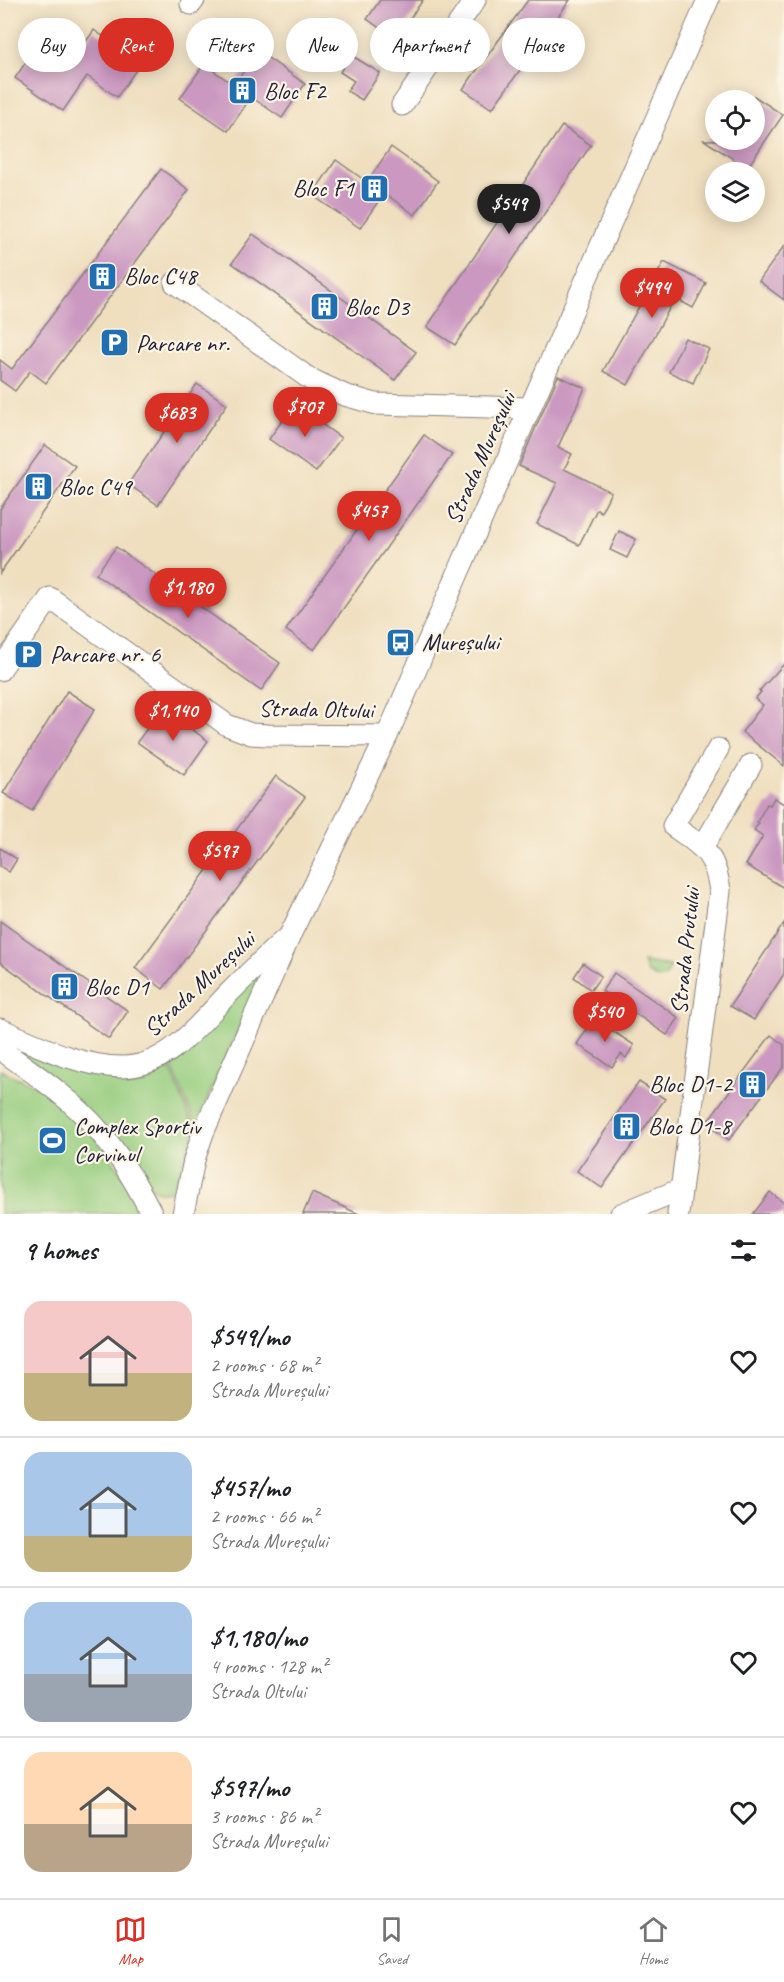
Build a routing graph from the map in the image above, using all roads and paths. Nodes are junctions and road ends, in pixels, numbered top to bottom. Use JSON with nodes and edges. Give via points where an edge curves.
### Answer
{"nodes":[{"id":1,"x":475,"y":0,"type":"edge"},
{"id":2,"x":708,"y":0,"type":"edge"},
{"id":3,"x":402,"y":105,"type":"dead end"},
{"id":4,"x":175,"y":283,"type":"dead end"},
{"id":5,"x":530,"y":408,"type":"junction"},
{"id":6,"x":0,"y":670,"type":"edge"},
{"id":7,"x":387,"y":736,"type":"junction"},
{"id":8,"x":718,"y":749,"type":"dead end"},
{"id":9,"x":751,"y":765,"type":"dead end"},
{"id":10,"x":702,"y":848,"type":"junction"},
{"id":11,"x":291,"y":933,"type":"junction"},
{"id":12,"x":0,"y":1029,"type":"edge"},
{"id":13,"x":0,"y":1049,"type":"edge"},
{"id":14,"x":681,"y":1189,"type":"junction"},
{"id":15,"x":152,"y":1214,"type":"edge"},
{"id":16,"x":183,"y":1214,"type":"edge"},
{"id":17,"x":621,"y":1214,"type":"edge"},
{"id":18,"x":678,"y":1214,"type":"edge"}],
"edges":[{"from":1,"to":3,"type":"street"},
{"from":2,"to":5,"type":"street","name":"Strada Mureșului"},
{"from":4,"to":5,"type":"street","via":[[302,374],[353,399],[390,406]]},
{"from":5,"to":7,"type":"street","name":"Strada Mureșului"},
{"from":6,"to":7,"type":"street","name":"Strada Oltului","via":[[50,598],[238,730],[267,735]]},
{"from":7,"to":11,"type":"street","name":"Strada Mureșului"},
{"from":8,"to":10,"type":"street","name":"Strada Prutului","via":[[674,826]]},
{"from":9,"to":10,"type":"street"},
{"from":10,"to":14,"type":"street","name":"Strada Prutului","via":[[718,874],[720,891]]},
{"from":11,"to":12,"type":"street","name":"Strada Mureșului","via":[[184,1039],[144,1064],[120,1068],[93,1063]]},
{"from":11,"to":16,"type":"street","name":"Strada Mureșului","via":[[203,1133]]},
{"from":13,"to":15,"type":"street","via":[[69,1101],[99,1131],[134,1180]]},
{"from":14,"to":17,"type":"street"},
{"from":14,"to":18,"type":"street","name":"Strada Prutului"}]}
